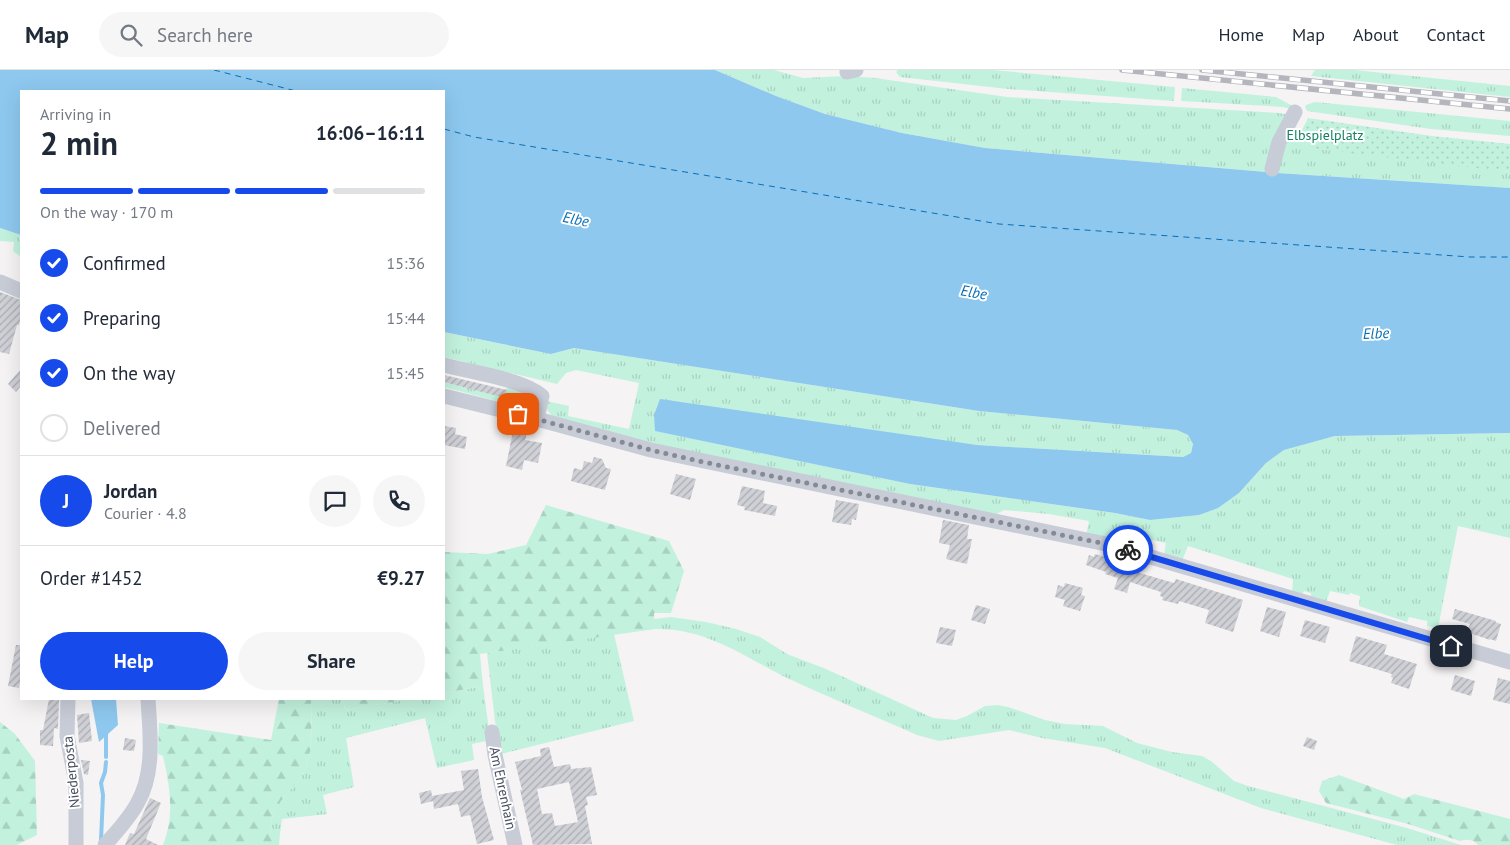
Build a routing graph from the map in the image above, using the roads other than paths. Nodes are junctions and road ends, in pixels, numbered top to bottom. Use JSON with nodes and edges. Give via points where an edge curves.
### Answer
{"nodes":[{"id":1,"x":1295,"y":112,"type":"dead end"},
{"id":2,"x":1272,"y":169,"type":"dead end"},
{"id":3,"x":0,"y":282,"type":"edge"},
{"id":4,"x":20,"y":291,"type":"edge"},
{"id":5,"x":445,"y":365,"type":"edge"},
{"id":6,"x":445,"y":396,"type":"edge"},
{"id":7,"x":537,"y":419,"type":"junction"},
{"id":8,"x":1510,"y":662,"type":"edge"},
{"id":9,"x":68,"y":700,"type":"edge"},
{"id":10,"x":148,"y":700,"type":"edge"},
{"id":11,"x":492,"y":732,"type":"dead end"},
{"id":12,"x":76,"y":845,"type":"edge"},
{"id":13,"x":105,"y":845,"type":"edge"},
{"id":14,"x":515,"y":845,"type":"edge"}],
"edges":[{"from":1,"to":2,"type":"street","via":[[1279,142]]},
{"from":3,"to":4,"type":"street"},
{"from":5,"to":7,"type":"street","via":[[537,391],[542,396]]},
{"from":6,"to":7,"type":"street"},
{"from":7,"to":8,"type":"street","via":[[694,460],[1106,544]]},
{"from":9,"to":12,"type":"street","name":"Niederposta","via":[[67,736],[76,783]]},
{"from":10,"to":13,"type":"street","via":[[148,775],[139,802]]},
{"from":11,"to":14,"type":"street","name":"Am Ehrenhain","via":[[494,755]]}]}
